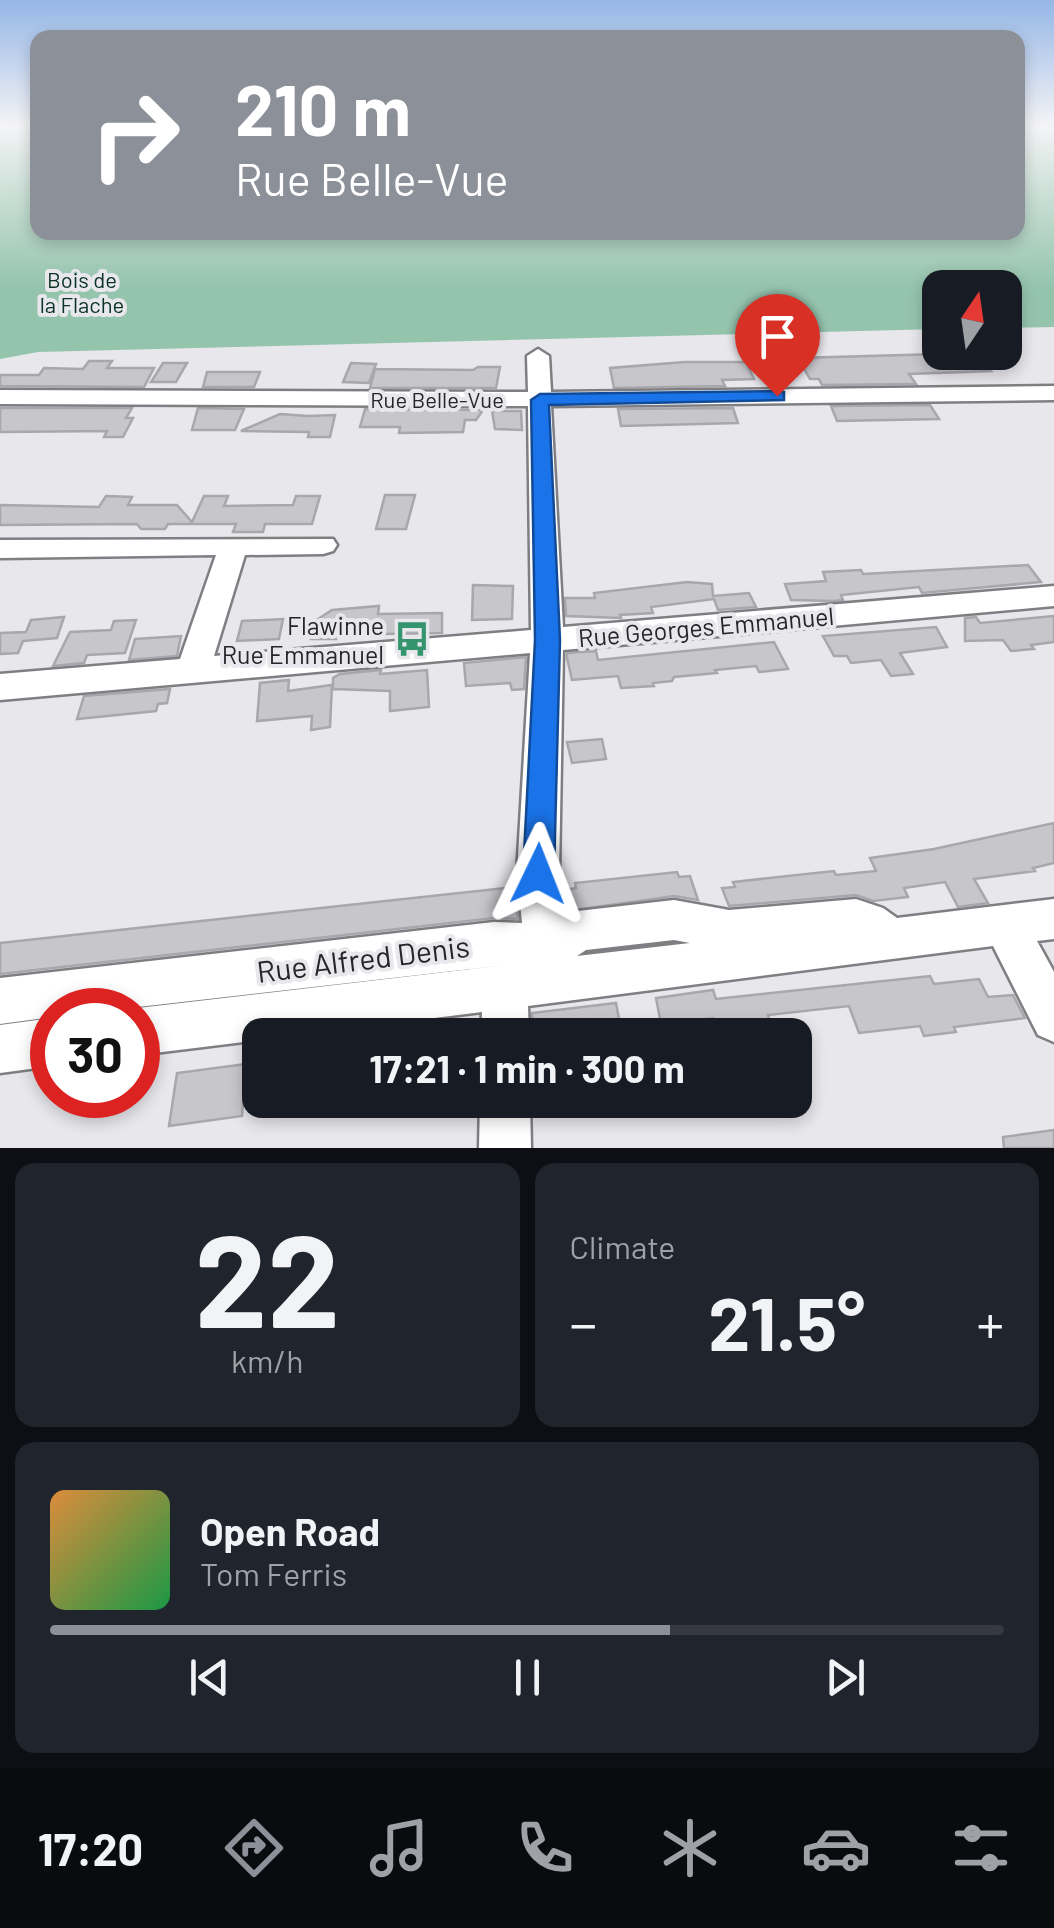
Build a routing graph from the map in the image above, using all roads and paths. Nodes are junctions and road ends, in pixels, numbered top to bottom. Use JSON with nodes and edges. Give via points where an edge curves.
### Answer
{"nodes":[{"id":1,"x":538,"y":356,"type":"dead end"},
{"id":2,"x":1054,"y":393,"type":"edge"},
{"id":3,"x":0,"y":398,"type":"edge"},
{"id":4,"x":540,"y":400,"type":"junction"},
{"id":5,"x":323,"y":545,"type":"dead end"},
{"id":6,"x":232,"y":548,"type":"junction"},
{"id":7,"x":0,"y":549,"type":"edge"},
{"id":8,"x":1054,"y":596,"type":"edge"},
{"id":9,"x":548,"y":640,"type":"junction"},
{"id":10,"x":194,"y":670,"type":"junction"},
{"id":11,"x":0,"y":687,"type":"edge"},
{"id":12,"x":1054,"y":919,"type":"edge"},
{"id":13,"x":1005,"y":925,"type":"junction"},
{"id":14,"x":534,"y":973,"type":"junction"},
{"id":15,"x":0,"y":1001,"type":"edge"},
{"id":16,"x":513,"y":1018,"type":"edge"},
{"id":17,"x":1054,"y":1019,"type":"edge"},
{"id":18,"x":160,"y":1029,"type":"edge"},
{"id":19,"x":30,"y":1045,"type":"edge"},
{"id":20,"x":0,"y":1049,"type":"edge"},
{"id":21,"x":505,"y":1118,"type":"edge"},
{"id":22,"x":505,"y":1148,"type":"edge"}],
"edges":[{"from":1,"to":4,"type":"street"},
{"from":2,"to":4,"type":"street","name":"Rue Belle-Vue"},
{"from":3,"to":4,"type":"street","name":"Rue Belle-Vue"},
{"from":4,"to":9,"type":"street"},
{"from":5,"to":6,"type":"street"},
{"from":6,"to":7,"type":"street"},
{"from":6,"to":10,"type":"street"},
{"from":8,"to":9,"type":"street","name":"Rue Georges Emmanuel"},
{"from":9,"to":10,"type":"street","name":"Rue Georges Emmanuel"},
{"from":9,"to":14,"type":"street"},
{"from":10,"to":11,"type":"street","name":"Rue Georges Emmanuel"},
{"from":12,"to":13,"type":"street","name":"Rue Alfred Denis"},
{"from":13,"to":14,"type":"street","name":"Rue Alfred Denis"},
{"from":13,"to":17,"type":"street"},
{"from":14,"to":15,"type":"street","name":"Rue Alfred Denis","via":[[521,942],[494,943]]},
{"from":14,"to":16,"type":"street"},
{"from":14,"to":18,"type":"street","name":"Rue Alfred Denis"},
{"from":19,"to":20,"type":"street"},
{"from":21,"to":22,"type":"street"}]}
